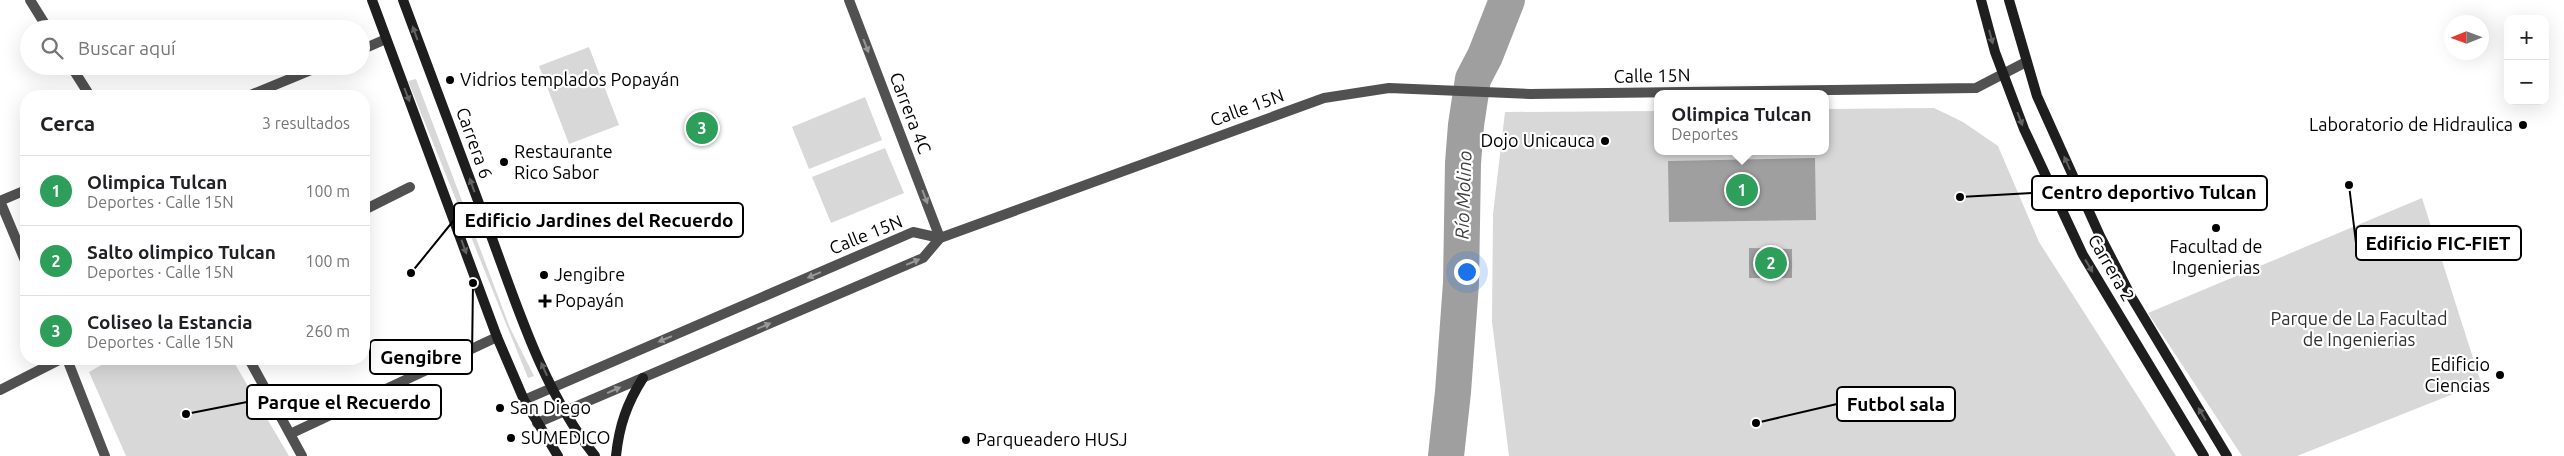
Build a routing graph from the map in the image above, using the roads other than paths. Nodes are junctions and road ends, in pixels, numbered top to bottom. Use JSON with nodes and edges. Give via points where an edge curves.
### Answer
{"nodes":[{"id":1,"x":30,"y":0,"type":"edge"},
{"id":2,"x":372,"y":0,"type":"edge"},
{"id":3,"x":403,"y":0,"type":"edge"},
{"id":4,"x":849,"y":0,"type":"edge"},
{"id":5,"x":1981,"y":0,"type":"edge"},
{"id":6,"x":2009,"y":0,"type":"edge"},
{"id":7,"x":42,"y":20,"type":"edge"},
{"id":8,"x":386,"y":39,"type":"junction"},
{"id":9,"x":370,"y":46,"type":"edge"},
{"id":10,"x":2026,"y":62,"type":"junction"},
{"id":11,"x":2003,"y":74,"type":"junction"},
{"id":12,"x":77,"y":75,"type":"edge"},
{"id":13,"x":299,"y":75,"type":"edge"},
{"id":14,"x":86,"y":90,"type":"edge"},
{"id":15,"x":263,"y":90,"type":"edge"},
{"id":16,"x":1827,"y":90,"type":"edge"},
{"id":17,"x":1654,"y":92,"type":"edge"},
{"id":18,"x":410,"y":188,"type":"dead end"},
{"id":19,"x":20,"y":193,"type":"edge"},
{"id":20,"x":0,"y":201,"type":"edge"},
{"id":21,"x":370,"y":207,"type":"edge"},
{"id":22,"x":940,"y":238,"type":"junction"},
{"id":23,"x":20,"y":249,"type":"edge"},
{"id":24,"x":497,"y":336,"type":"junction"},
{"id":25,"x":49,"y":365,"type":"edge"},
{"id":26,"x":69,"y":365,"type":"edge"},
{"id":27,"x":252,"y":365,"type":"edge"},
{"id":28,"x":643,"y":378,"type":"junction"},
{"id":29,"x":553,"y":387,"type":"junction"},
{"id":30,"x":0,"y":390,"type":"edge"},
{"id":31,"x":524,"y":400,"type":"junction"},
{"id":32,"x":564,"y":411,"type":"junction"},
{"id":33,"x":537,"y":423,"type":"junction"},
{"id":34,"x":290,"y":434,"type":"junction"},
{"id":35,"x":105,"y":456,"type":"edge"},
{"id":36,"x":302,"y":456,"type":"edge"},
{"id":37,"x":558,"y":456,"type":"edge"},
{"id":38,"x":595,"y":456,"type":"edge"},
{"id":39,"x":616,"y":456,"type":"edge"},
{"id":40,"x":2204,"y":456,"type":"edge"},
{"id":41,"x":2227,"y":456,"type":"edge"}],
"edges":[{"from":1,"to":7,"type":"street"},
{"from":2,"to":8,"type":"main road"},
{"from":29,"to":3,"type":"main road","name":"Carrera 6","one_way":true,"via":[[522,319]]},
{"from":4,"to":22,"type":"street","name":"Carrera 4C","one_way":true},
{"from":5,"to":11,"type":"main road","name":"Carrera 2","one_way":true},
{"from":6,"to":10,"type":"main road","name":"Carrera 2"},
{"from":8,"to":9,"type":"street"},
{"from":8,"to":24,"type":"main road","one_way":true},
{"from":10,"to":11,"type":"street","name":"Calle 15N"},
{"from":41,"to":10,"type":"main road","name":"Carrera 2","one_way":true,"via":[[2132,298],[2100,236],[2037,96]]},
{"from":11,"to":16,"type":"street","name":"Calle 15N","via":[[1976,88]]},
{"from":11,"to":40,"type":"main road","name":"Carrera 2","one_way":true,"via":[[2024,129],[2083,255]]},
{"from":12,"to":14,"type":"street"},
{"from":13,"to":15,"type":"street"},
{"from":17,"to":22,"type":"street","name":"Calle 15N","via":[[1530,94],[1389,88],[1324,98]]},
{"from":18,"to":21,"type":"street"},
{"from":19,"to":20,"type":"street"},
{"from":20,"to":23,"type":"street"},
{"from":28,"to":22,"type":"street","one_way":true,"via":[[923,258]]},
{"from":22,"to":29,"type":"street","name":"Calle 15N","one_way":true,"via":[[913,232]]},
{"from":24,"to":31,"type":"main road"},
{"from":24,"to":34,"type":"street"},
{"from":25,"to":30,"type":"street"},
{"from":26,"to":35,"type":"street"},
{"from":27,"to":34,"type":"street"},
{"from":32,"to":28,"type":"street","one_way":true},
{"from":28,"to":39,"type":"main road","via":[[624,414]]},
{"from":29,"to":31,"type":"street","name":"Calle 15N"},
{"from":29,"to":32,"type":"main road","name":"Carrera 6"},
{"from":31,"to":33,"type":"main road"},
{"from":32,"to":33,"type":"street"},
{"from":32,"to":38,"type":"main road","name":"Carrera 6"},
{"from":33,"to":37,"type":"main road"},
{"from":34,"to":36,"type":"street"}]}
